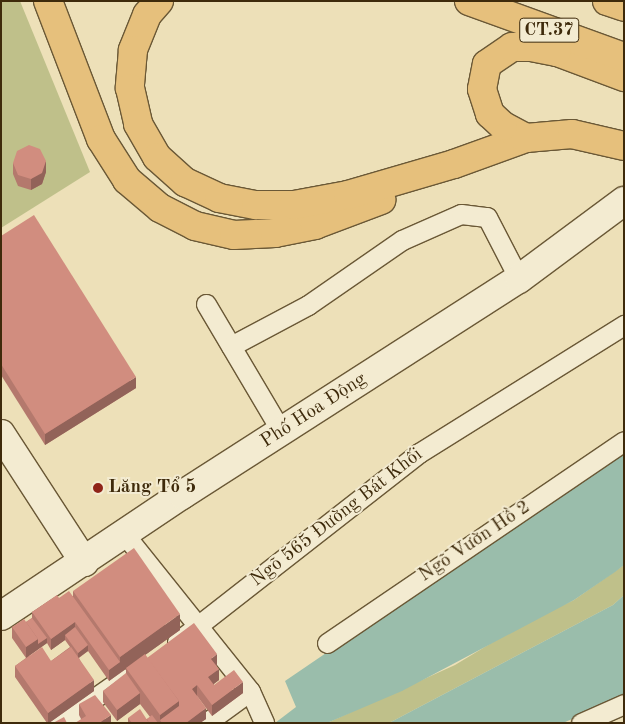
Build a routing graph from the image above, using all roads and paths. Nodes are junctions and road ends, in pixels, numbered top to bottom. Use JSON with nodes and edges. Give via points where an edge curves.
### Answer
{"nodes":[{"id":1,"x":44,"y":1,"type":"edge"},
{"id":2,"x":48,"y":1,"type":"edge"},
{"id":3,"x":159,"y":1,"type":"edge"},
{"id":4,"x":607,"y":1,"type":"edge"},
{"id":5,"x":471,"y":2,"type":"edge"},
{"id":6,"x":624,"y":7,"type":"edge"},
{"id":7,"x":56,"y":28,"type":"junction"},
{"id":8,"x":556,"y":52,"type":"junction"},
{"id":9,"x":624,"y":57,"type":"edge"},
{"id":10,"x":624,"y":77,"type":"edge"},
{"id":11,"x":526,"y":138,"type":"junction"},
{"id":12,"x":624,"y":146,"type":"edge"},
{"id":13,"x":454,"y":164,"type":"junction"},
{"id":14,"x":624,"y":201,"type":"edge"},
{"id":15,"x":519,"y":279,"type":"junction"},
{"id":16,"x":206,"y":304,"type":"dead end"},
{"id":17,"x":624,"y":325,"type":"edge"},
{"id":18,"x":231,"y":346,"type":"junction"},
{"id":19,"x":281,"y":431,"type":"junction"},
{"id":20,"x":1,"y":434,"type":"edge"},
{"id":21,"x":624,"y":441,"type":"edge"},
{"id":22,"x":125,"y":535,"type":"junction"},
{"id":23,"x":84,"y":562,"type":"junction"},
{"id":24,"x":1,"y":616,"type":"edge"},
{"id":25,"x":197,"y":628,"type":"junction"},
{"id":26,"x":327,"y":643,"type":"dead end"},
{"id":27,"x":164,"y":650,"type":"edge"},
{"id":28,"x":140,"y":667,"type":"edge"},
{"id":29,"x":250,"y":691,"type":"junction"},
{"id":30,"x":624,"y":704,"type":"edge"},
{"id":31,"x":59,"y":723,"type":"edge"},
{"id":32,"x":206,"y":723,"type":"edge"},
{"id":33,"x":264,"y":723,"type":"edge"},
{"id":34,"x":581,"y":723,"type":"edge"}],
"edges":[{"from":1,"to":7,"type":"street"},
{"from":2,"to":7,"type":"main road"},
{"from":3,"to":13,"type":"main road","via":[[147,15],[133,50],[130,88],[138,124],[157,157],[185,182],[219,198],[256,205],[294,205],[348,195]]},
{"from":4,"to":6,"type":"main road"},
{"from":5,"to":8,"type":"main road"},
{"from":5,"to":9,"type":"main road","number":"CT.37"},
{"from":7,"to":13,"type":"main road","via":[[101,139],[127,180],[160,208],[195,226],[234,235],[275,233],[315,226],[364,208]]},
{"from":8,"to":10,"type":"main road"},
{"from":8,"to":11,"type":"main road","via":[[531,47],[512,48],[494,56],[484,70],[482,89],[490,114],[502,126]]},
{"from":11,"to":12,"type":"main road","via":[[572,134]]},
{"from":11,"to":13,"type":"main road"},
{"from":14,"to":15,"type":"street","name":"Phố Hoa Động"},
{"from":15,"to":18,"type":"street","via":[[487,217],[461,214],[402,240],[308,305]]},
{"from":15,"to":19,"type":"street","name":"Phố Hoa Động"},
{"from":16,"to":18,"type":"street"},
{"from":17,"to":25,"type":"street","name":"Ngõ 565 Đường Bát Khối","via":[[419,454]]},
{"from":18,"to":19,"type":"street"},
{"from":19,"to":22,"type":"street","name":"Phố Hoa Động"},
{"from":20,"to":23,"type":"street"},
{"from":21,"to":26,"type":"street","name":"Ngõ Vườn Hồ 2"},
{"from":22,"to":23,"type":"street","name":"Phố Hoa Động"},
{"from":22,"to":25,"type":"street"},
{"from":23,"to":24,"type":"street","name":"Phố Hoa Động"},
{"from":25,"to":27,"type":"street","name":"Ngõ 565 Đường Bát Khối"},
{"from":25,"to":29,"type":"street"},
{"from":28,"to":31,"type":"street"},
{"from":29,"to":32,"type":"street"},
{"from":29,"to":33,"type":"street"},
{"from":30,"to":34,"type":"street"}]}
